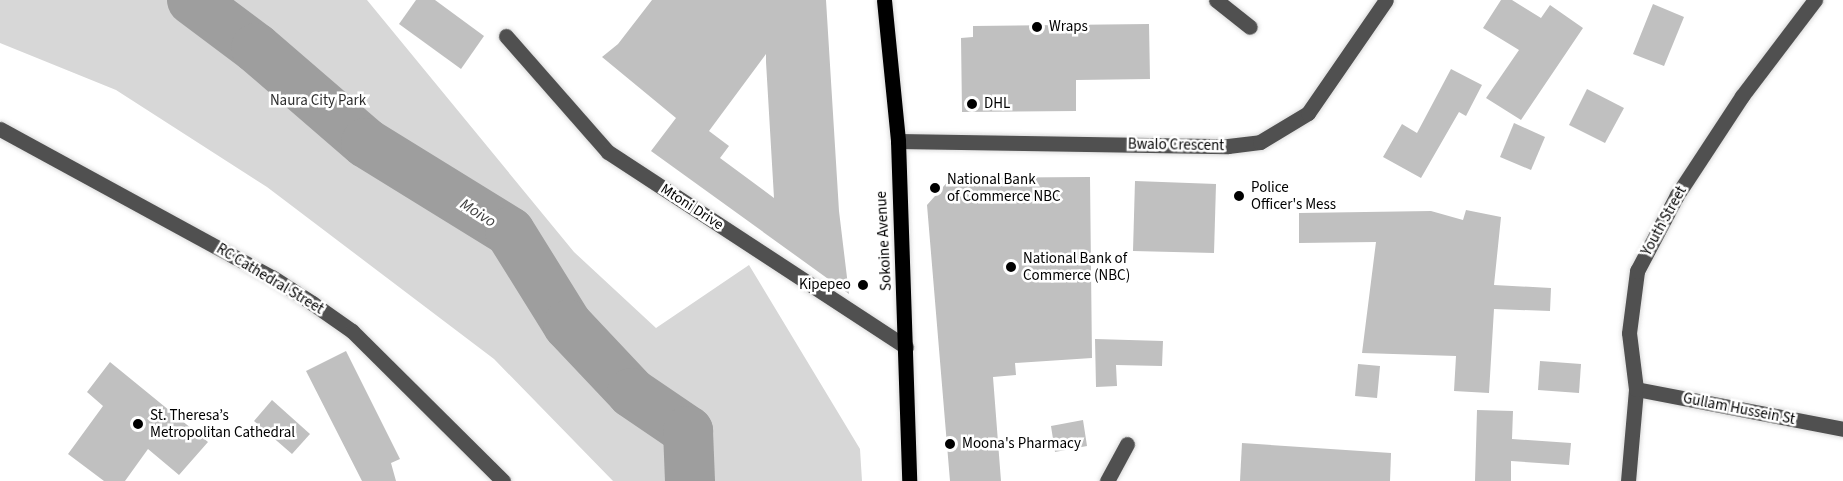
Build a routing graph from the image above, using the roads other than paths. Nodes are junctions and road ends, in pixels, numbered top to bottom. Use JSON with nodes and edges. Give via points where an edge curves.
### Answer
{"nodes":[{"id":1,"x":884,"y":0,"type":"edge"},
{"id":2,"x":1216,"y":0,"type":"edge"},
{"id":3,"x":1386,"y":0,"type":"edge"},
{"id":4,"x":1815,"y":0,"type":"edge"},
{"id":5,"x":1234,"y":5,"type":"edge"},
{"id":6,"x":1250,"y":27,"type":"dead end"},
{"id":7,"x":506,"y":36,"type":"dead end"},
{"id":8,"x":0,"y":129,"type":"edge"},
{"id":9,"x":898,"y":141,"type":"junction"},
{"id":10,"x":906,"y":347,"type":"junction"},
{"id":11,"x":1636,"y":389,"type":"junction"},
{"id":12,"x":1843,"y":429,"type":"edge"},
{"id":13,"x":1127,"y":444,"type":"dead end"},
{"id":14,"x":503,"y":481,"type":"edge"},
{"id":15,"x":909,"y":481,"type":"edge"},
{"id":16,"x":1107,"y":481,"type":"edge"},
{"id":17,"x":1628,"y":481,"type":"edge"}],
"edges":[{"from":1,"to":9,"type":"main road","name":"Sokoine Avenue"},
{"from":2,"to":5,"type":"street"},
{"from":3,"to":9,"type":"street","name":"Bwalo Crescent","via":[[1308,113],[1260,142],[1228,146]]},
{"from":4,"to":11,"type":"street","name":"Youth Street","via":[[1735,106],[1677,195],[1637,271],[1629,333]]},
{"from":5,"to":6,"type":"street"},
{"from":7,"to":10,"type":"street","name":"Mtoni Drive","via":[[608,152]]},
{"from":8,"to":14,"type":"street","name":"RC Cathedral Street","via":[[272,277],[312,303],[352,332]]},
{"from":9,"to":10,"type":"main road","name":"Sokoine Avenue"},
{"from":10,"to":15,"type":"main road","name":"Sokoine Avenue"},
{"from":11,"to":12,"type":"street","name":"Gullam Hussein St"},
{"from":11,"to":17,"type":"street","name":"Youth Street"},
{"from":13,"to":16,"type":"street"}]}
